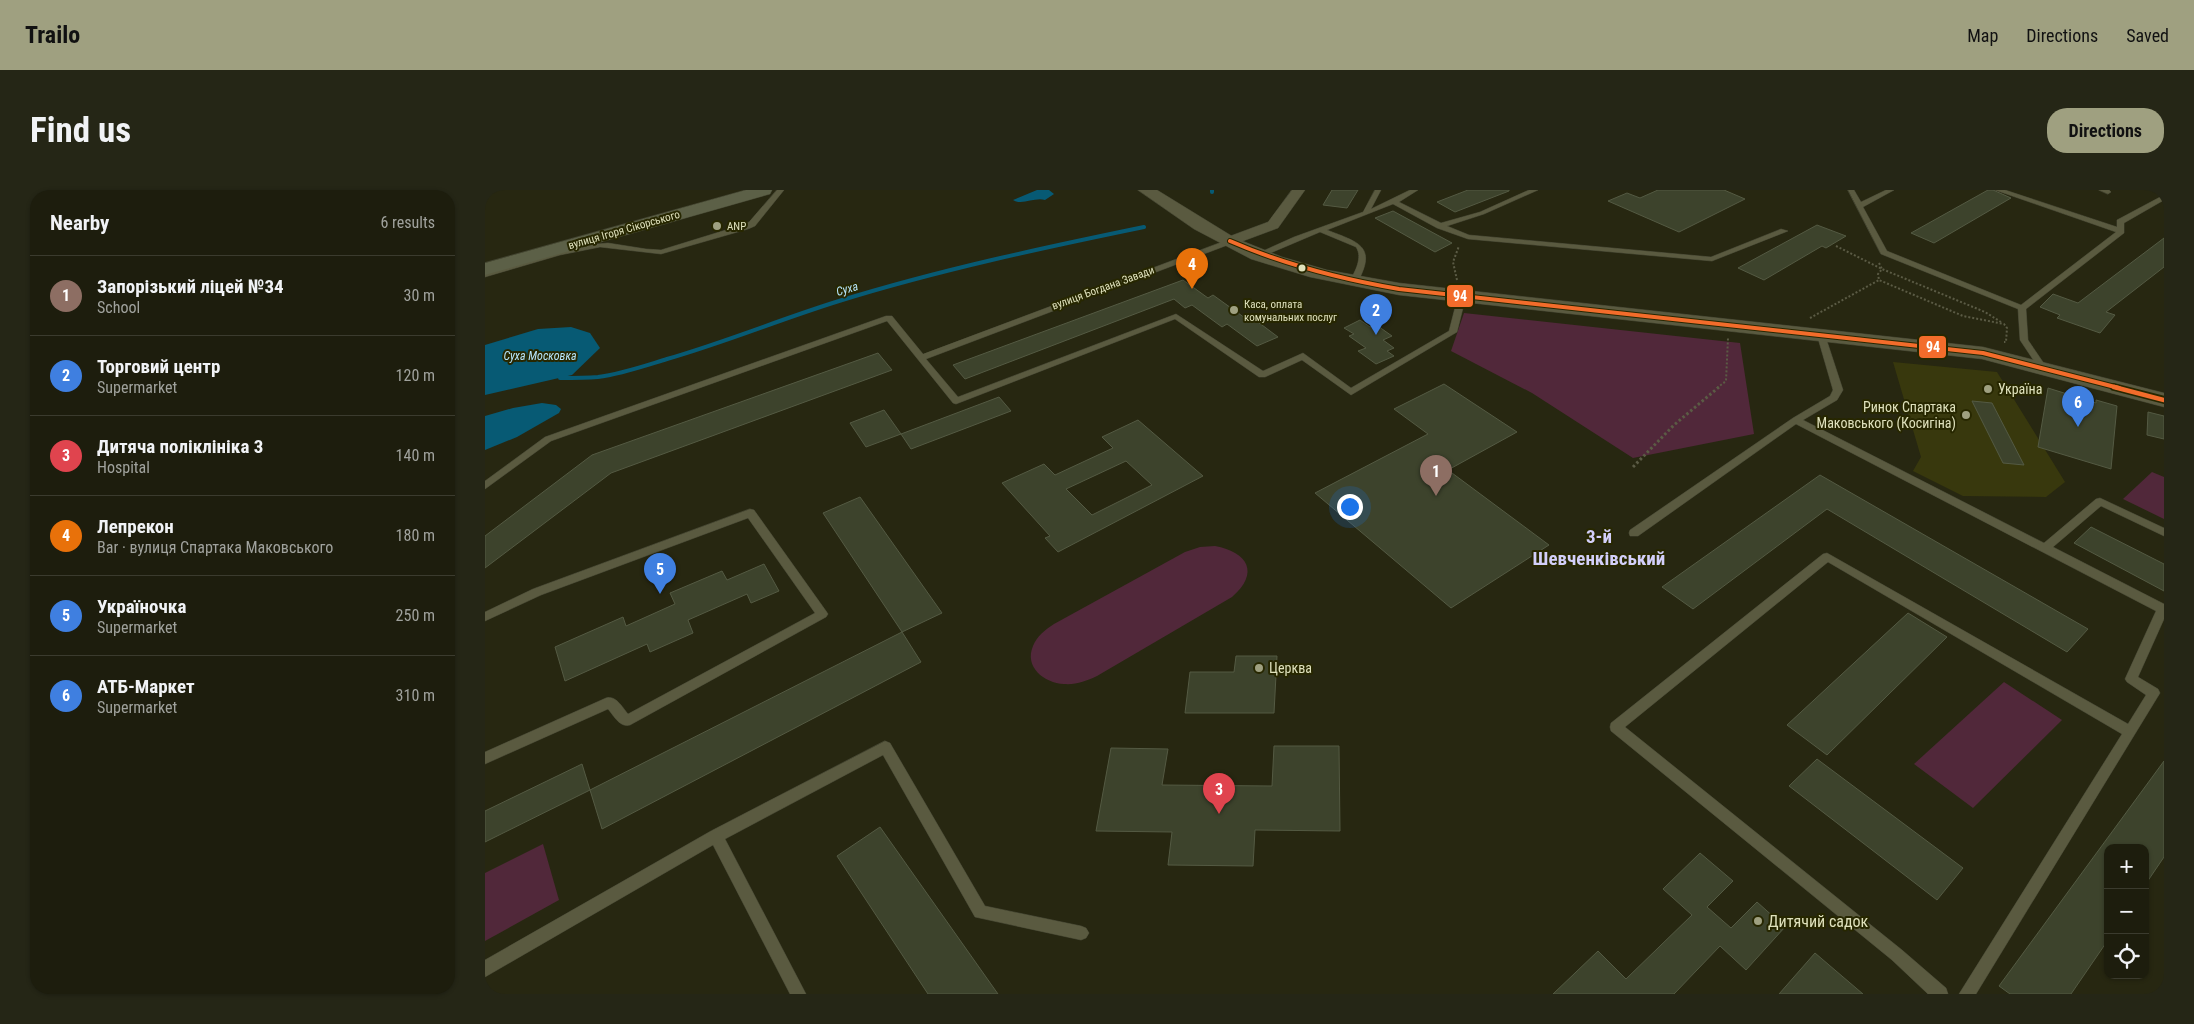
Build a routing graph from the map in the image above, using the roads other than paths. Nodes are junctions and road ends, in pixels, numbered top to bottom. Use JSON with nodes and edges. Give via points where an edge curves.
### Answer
{"nodes":[{"id":1,"x":764,"y":190,"type":"edge"},
{"id":2,"x":781,"y":190,"type":"edge"},
{"id":3,"x":1145,"y":190,"type":"edge"},
{"id":4,"x":1299,"y":190,"type":"edge"},
{"id":5,"x":1378,"y":190,"type":"edge"},
{"id":6,"x":1415,"y":190,"type":"edge"},
{"id":7,"x":1535,"y":190,"type":"edge"},
{"id":8,"x":1851,"y":190,"type":"edge"},
{"id":9,"x":1891,"y":190,"type":"edge"},
{"id":10,"x":1998,"y":190,"type":"edge"},
{"id":11,"x":2159,"y":190,"type":"edge"},
{"id":12,"x":2164,"y":193,"type":"edge"},
{"id":13,"x":2164,"y":197,"type":"edge"},
{"id":14,"x":1392,"y":201,"type":"junction"},
{"id":15,"x":1859,"y":206,"type":"junction"},
{"id":16,"x":1366,"y":212,"type":"junction"},
{"id":17,"x":1440,"y":226,"type":"junction"},
{"id":18,"x":1321,"y":230,"type":"junction"},
{"id":19,"x":1784,"y":231,"type":"dead end"},
{"id":20,"x":2121,"y":231,"type":"junction"},
{"id":21,"x":1230,"y":241,"type":"junction"},
{"id":22,"x":1258,"y":255,"type":"junction"},
{"id":23,"x":485,"y":269,"type":"edge"},
{"id":24,"x":485,"y":275,"type":"edge"},
{"id":25,"x":1354,"y":281,"type":"junction"},
{"id":26,"x":1464,"y":288,"type":"junction"},
{"id":27,"x":2022,"y":308,"type":"junction"},
{"id":28,"x":1819,"y":328,"type":"junction"},
{"id":29,"x":920,"y":358,"type":"junction"},
{"id":30,"x":2043,"y":368,"type":"junction"},
{"id":31,"x":2164,"y":400,"type":"edge"},
{"id":32,"x":1796,"y":420,"type":"junction"},
{"id":33,"x":485,"y":486,"type":"edge"},
{"id":34,"x":2164,"y":532,"type":"edge"},
{"id":35,"x":1634,"y":533,"type":"dead end"},
{"id":36,"x":2045,"y":548,"type":"junction"},
{"id":37,"x":485,"y":617,"type":"edge"},
{"id":38,"x":2130,"y":732,"type":"junction"},
{"id":39,"x":485,"y":758,"type":"edge"},
{"id":40,"x":716,"y":836,"type":"junction"},
{"id":41,"x":1081,"y":933,"type":"dead end"},
{"id":42,"x":485,"y":969,"type":"edge"},
{"id":43,"x":798,"y":994,"type":"edge"},
{"id":44,"x":1940,"y":994,"type":"edge"},
{"id":45,"x":1967,"y":994,"type":"edge"}],
"edges":[{"from":1,"to":23,"type":"main road","name":"вулиця Ігоря Сікорського"},
{"from":2,"to":24,"type":"lane","via":[[745,228],[653,253],[618,245],[592,246]]},
{"from":3,"to":21,"type":"street"},
{"from":4,"to":21,"type":"street","name":"вулиця Богдана Завади","via":[[1273,225]]},
{"from":5,"to":16,"type":"lane"},
{"from":6,"to":14,"type":"lane"},
{"from":7,"to":17,"type":"lane","via":[[1482,213]]},
{"from":8,"to":15,"type":"lane"},
{"from":9,"to":15,"type":"lane"},
{"from":10,"to":20,"type":"lane"},
{"from":11,"to":12,"type":"lane"},
{"from":13,"to":20,"type":"lane","via":[[2120,222]]},
{"from":14,"to":16,"type":"lane"},
{"from":14,"to":17,"type":"lane"},
{"from":15,"to":27,"type":"lane","via":[[1884,252]]},
{"from":16,"to":18,"type":"lane"},
{"from":17,"to":19,"type":"lane","via":[[1468,237],[1712,259]]},
{"from":18,"to":22,"type":"lane","via":[[1281,243]]},
{"from":18,"to":25,"type":"lane","via":[[1363,249],[1364,256]]},
{"from":20,"to":27,"type":"lane"},
{"from":21,"to":22,"type":"street"},
{"from":21,"to":29,"type":"lane","name":"вулиця Богдана Завади"},
{"from":22,"to":25,"type":"street"},
{"from":25,"to":26,"type":"street"},
{"from":26,"to":28,"type":"street"},
{"from":26,"to":29,"type":"lane","via":[[1453,332],[1351,392],[1303,356],[1262,375],[1175,316],[956,402]]},
{"from":27,"to":30,"type":"lane","via":[[2024,340]]},
{"from":28,"to":30,"type":"street","via":[[1983,353]]},
{"from":28,"to":32,"type":"lane","via":[[1838,390],[1834,398]]},
{"from":29,"to":33,"type":"lane","via":[[889,318],[548,439]]},
{"from":30,"to":31,"type":"street"},
{"from":32,"to":35,"type":"lane"},
{"from":32,"to":36,"type":"lane"},
{"from":34,"to":36,"type":"lane","via":[[2101,501]]},
{"from":36,"to":38,"type":"lane","via":[[2163,609],[2131,680],[2154,694]]},
{"from":37,"to":39,"type":"lane","via":[[537,592],[750,513],[822,614],[626,721],[610,702]]},
{"from":38,"to":44,"type":"lane","via":[[1827,558],[1616,727],[1897,955]]},
{"from":38,"to":45,"type":"lane"},
{"from":40,"to":41,"type":"lane","via":[[885,747],[980,912]]},
{"from":40,"to":42,"type":"lane"},
{"from":40,"to":43,"type":"lane"}]}
